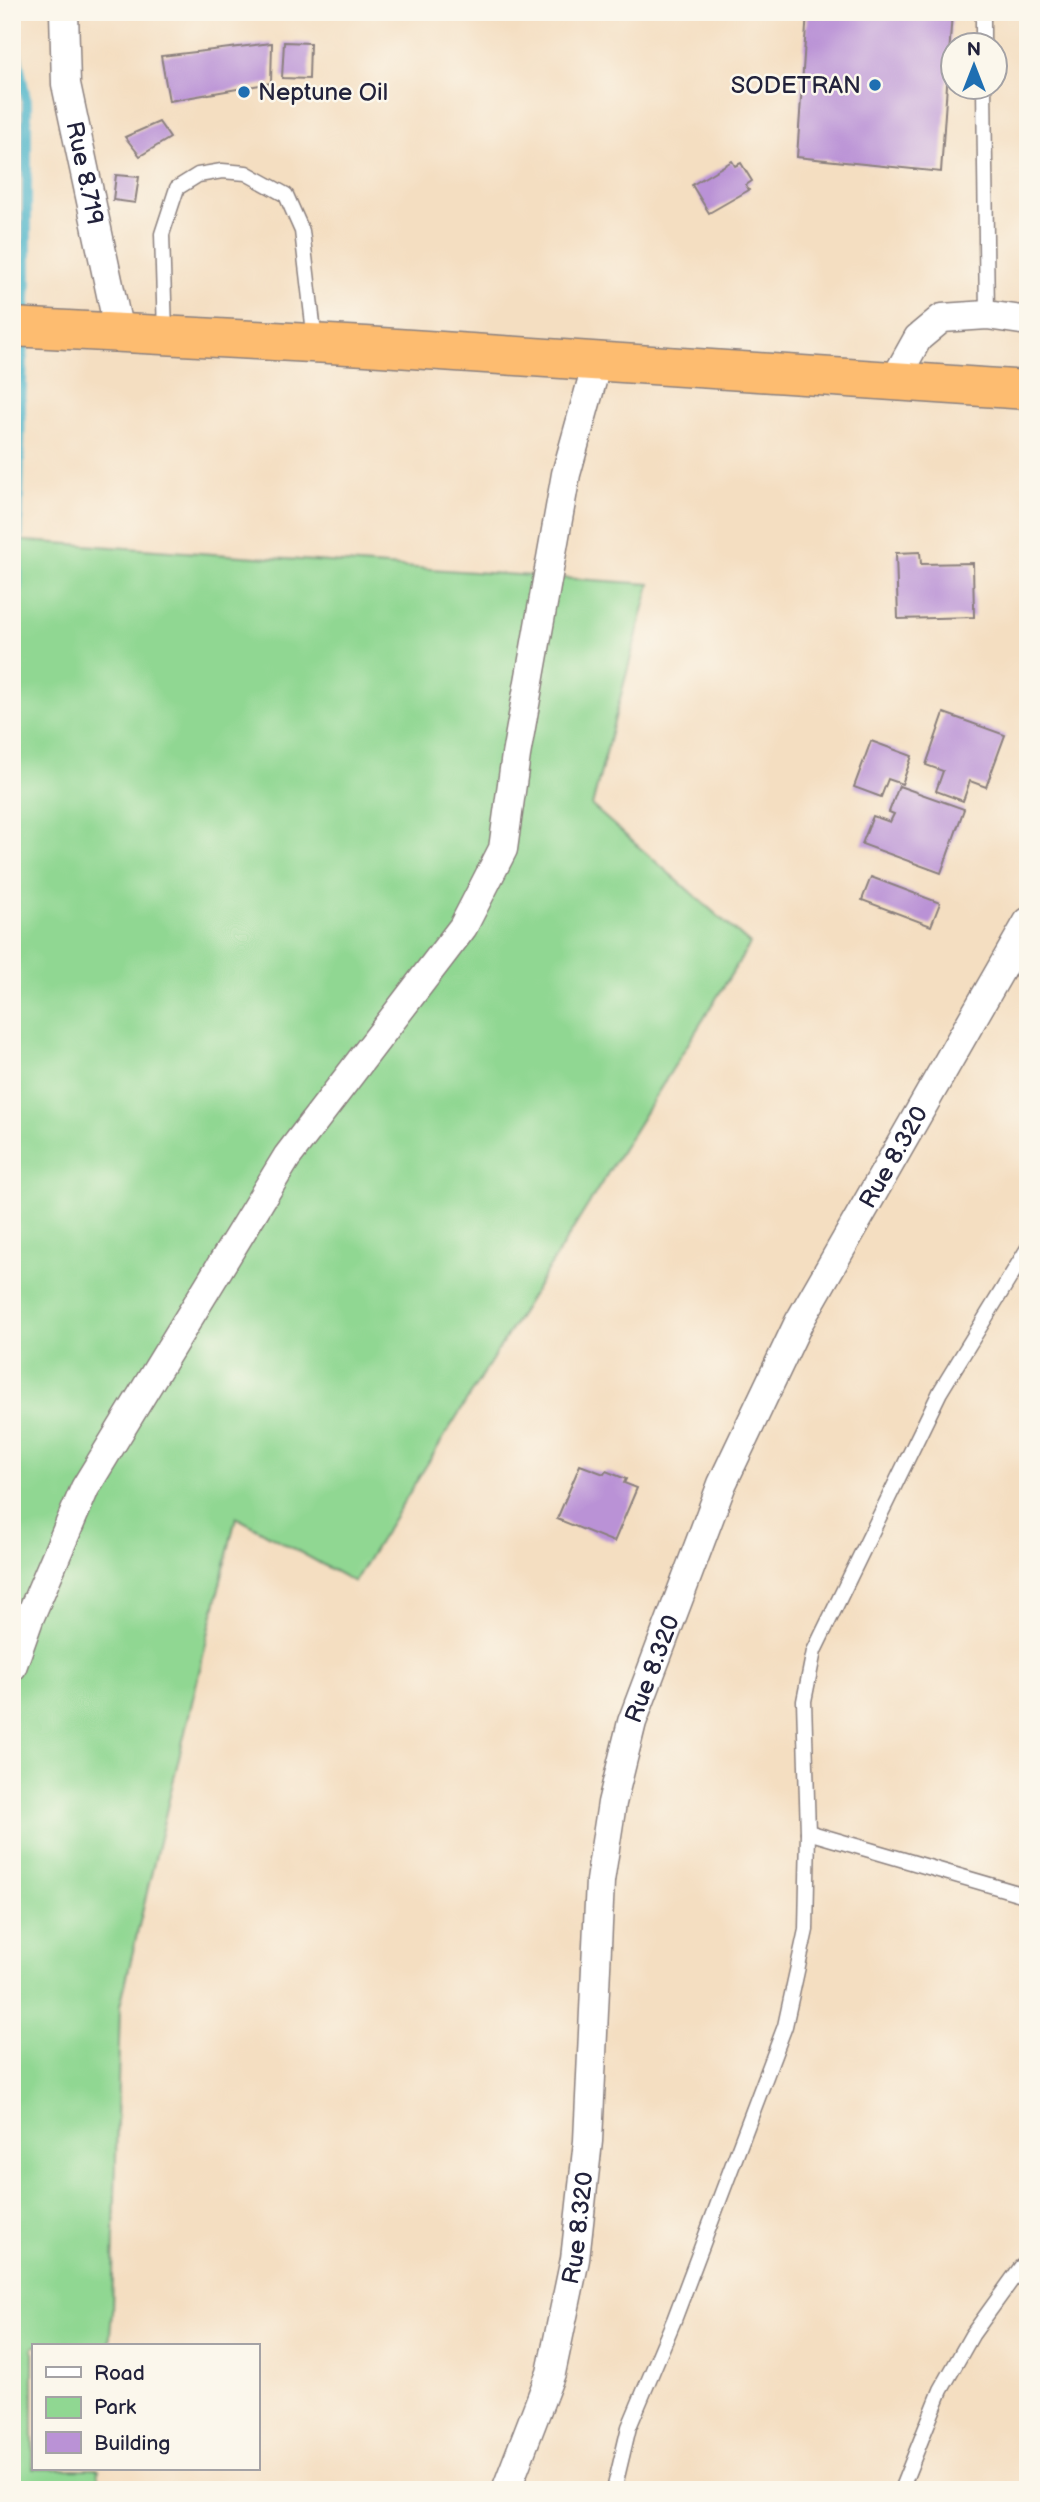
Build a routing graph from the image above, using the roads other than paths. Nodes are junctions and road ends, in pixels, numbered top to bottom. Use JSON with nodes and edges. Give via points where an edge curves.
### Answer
{"nodes":[{"id":1,"x":64,"y":12,"type":"edge"},
{"id":2,"x":983,"y":12,"type":"edge"},
{"id":3,"x":983,"y":32,"type":"edge"},
{"id":4,"x":984,"y":102,"type":"edge"},
{"id":5,"x":987,"y":315,"type":"junction"},
{"id":6,"x":1028,"y":321,"type":"edge"},
{"id":7,"x":12,"y":327,"type":"edge"},
{"id":8,"x":101,"y":331,"type":"junction"},
{"id":9,"x":165,"y":335,"type":"junction"},
{"id":10,"x":315,"y":344,"type":"junction"},
{"id":11,"x":597,"y":363,"type":"junction"},
{"id":12,"x":894,"y":381,"type":"junction"},
{"id":13,"x":1028,"y":390,"type":"edge"},
{"id":14,"x":1028,"y":922,"type":"edge"},
{"id":15,"x":1028,"y":1248,"type":"edge"},
{"id":16,"x":12,"y":1667,"type":"edge"},
{"id":17,"x":808,"y":1832,"type":"junction"},
{"id":18,"x":1028,"y":1896,"type":"edge"},
{"id":19,"x":1028,"y":2262,"type":"edge"},
{"id":20,"x":506,"y":2490,"type":"edge"},
{"id":21,"x":614,"y":2490,"type":"edge"},
{"id":22,"x":901,"y":2490,"type":"edge"}],
"edges":[{"from":1,"to":8,"type":"street","name":"Rue 8.719","via":[[66,84]]},
{"from":2,"to":3,"type":"lane"},
{"from":4,"to":5,"type":"lane"},
{"from":5,"to":6,"type":"street"},
{"from":5,"to":12,"type":"street","via":[[942,318],[918,338]]},
{"from":7,"to":8,"type":"highway"},
{"from":8,"to":9,"type":"highway"},
{"from":9,"to":10,"type":"highway"},
{"from":9,"to":10,"type":"lane","via":[[162,234],[177,188],[198,175],[222,171],[246,173],[286,195],[302,231]]},
{"from":10,"to":11,"type":"highway"},
{"from":11,"to":12,"type":"highway"},
{"from":11,"to":16,"type":"street","via":[[566,474],[503,849],[463,927],[287,1157],[85,1488]]},
{"from":12,"to":13,"type":"highway"},
{"from":14,"to":20,"type":"street","name":"Rue 8.320","via":[[799,1322],[722,1484],[632,1722],[612,1803],[600,1881],[588,2141],[575,2259],[551,2373]]},
{"from":15,"to":17,"type":"lane","via":[[940,1392],[814,1651],[804,1701]]},
{"from":17,"to":18,"type":"lane"},
{"from":17,"to":21,"type":"lane","via":[[806,1930],[785,2026],[629,2427]]},
{"from":19,"to":22,"type":"lane","via":[[972,2335],[941,2390]]}]}
